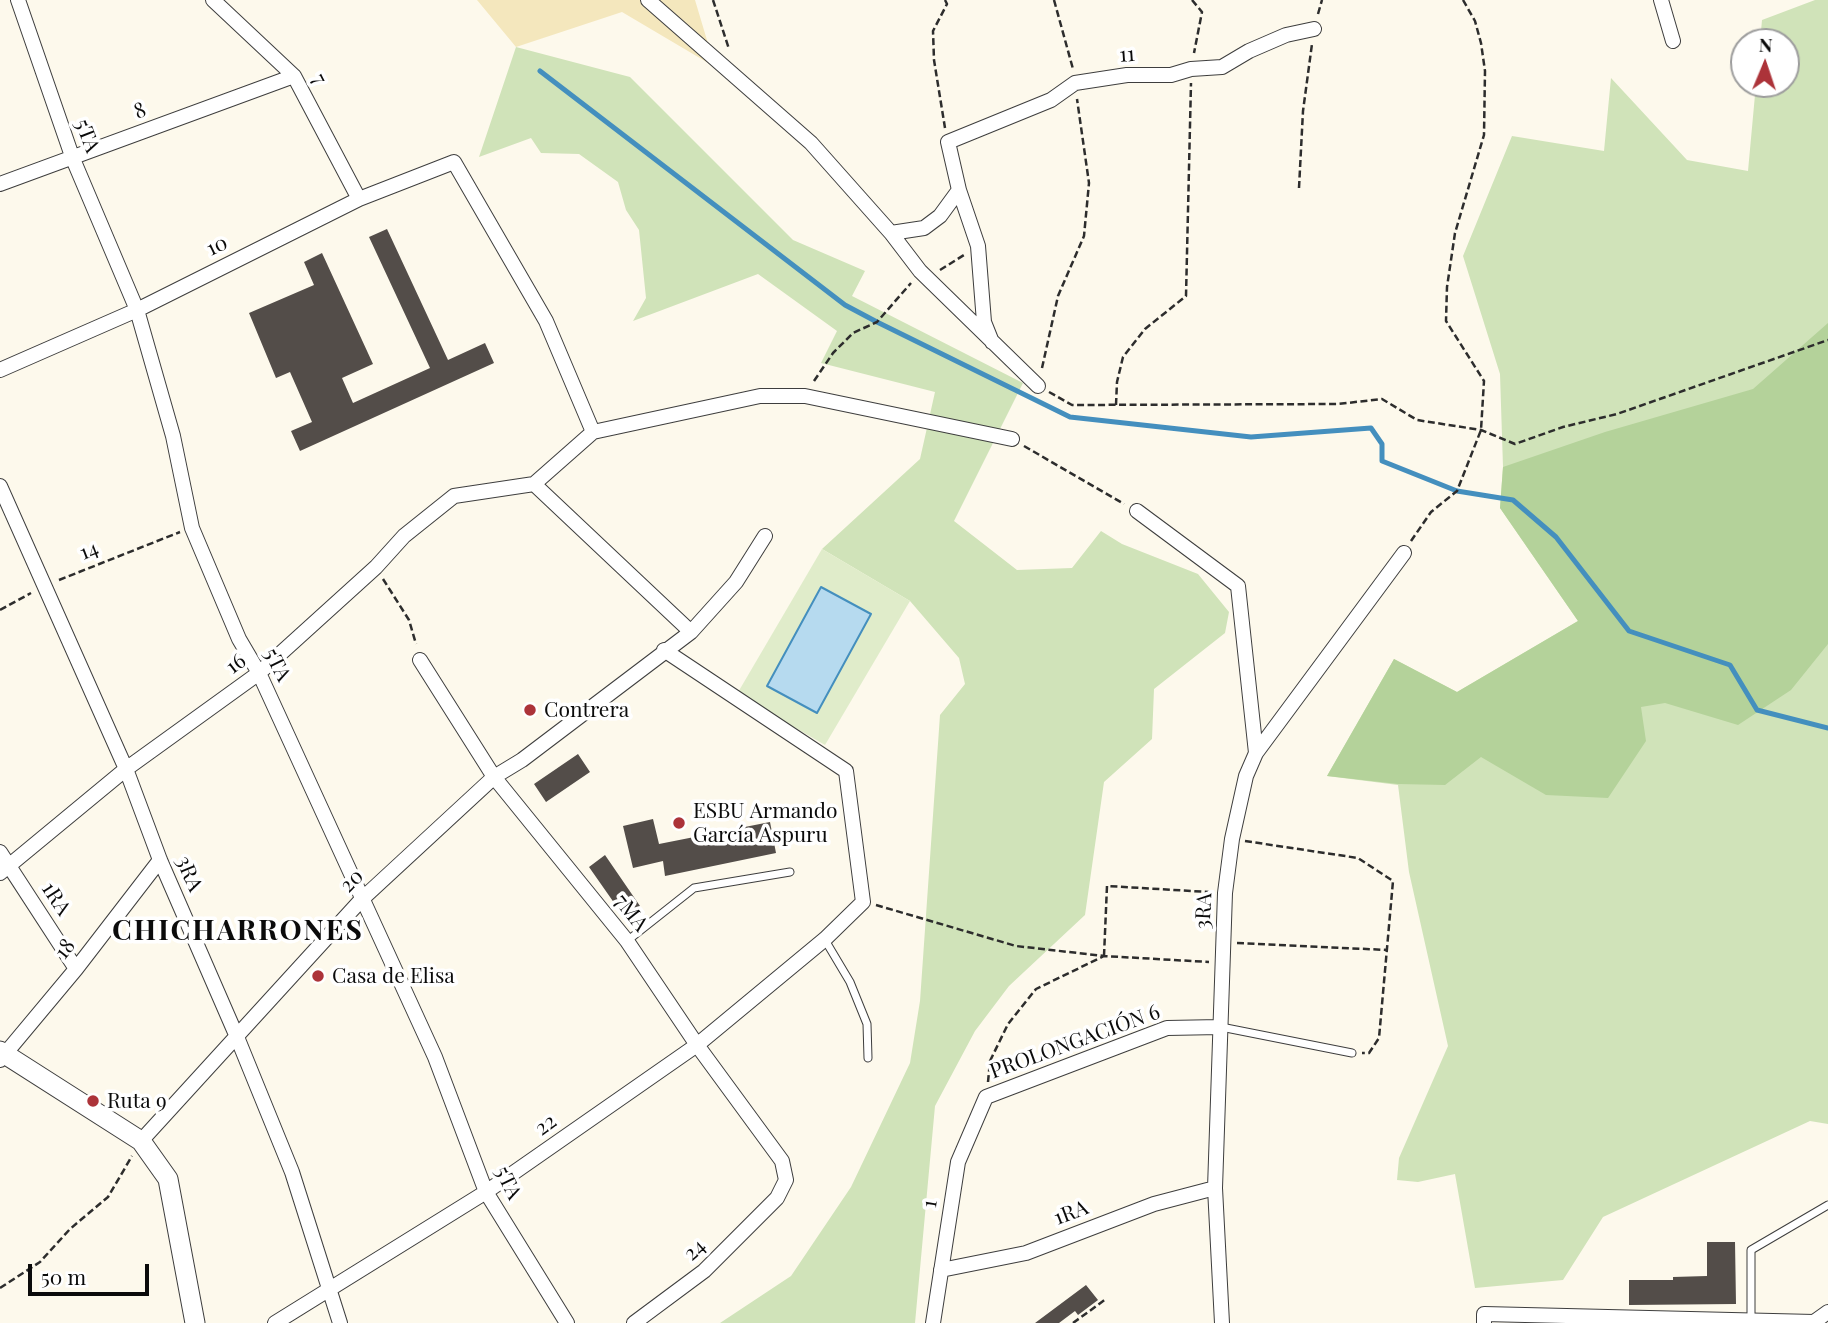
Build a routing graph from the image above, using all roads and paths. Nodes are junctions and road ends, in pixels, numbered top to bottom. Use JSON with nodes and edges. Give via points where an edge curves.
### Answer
{"nodes":[{"id":1,"x":18,"y":0,"type":"edge"},
{"id":2,"x":213,"y":0,"type":"edge"},
{"id":3,"x":648,"y":0,"type":"edge"},
{"id":4,"x":713,"y":0,"type":"edge"},
{"id":5,"x":945,"y":0,"type":"edge"},
{"id":6,"x":1054,"y":0,"type":"edge"},
{"id":7,"x":1192,"y":0,"type":"edge"},
{"id":8,"x":1462,"y":0,"type":"edge"},
{"id":9,"x":1661,"y":0,"type":"edge"},
{"id":10,"x":1314,"y":29,"type":"joint"},
{"id":11,"x":1673,"y":41,"type":"dead end"},
{"id":12,"x":730,"y":53,"type":"dead end"},
{"id":13,"x":1191,"y":69,"type":"junction"},
{"id":14,"x":294,"y":76,"type":"junction"},
{"id":15,"x":1075,"y":83,"type":"junction"},
{"id":16,"x":948,"y":142,"type":"junction"},
{"id":17,"x":73,"y":159,"type":"junction"},
{"id":18,"x":0,"y":184,"type":"edge"},
{"id":19,"x":1299,"y":188,"type":"dead end"},
{"id":20,"x":958,"y":190,"type":"junction"},
{"id":21,"x":359,"y":199,"type":"junction"},
{"id":22,"x":891,"y":233,"type":"junction"},
{"id":23,"x":978,"y":246,"type":"junction"},
{"id":24,"x":920,"y":271,"type":"junction"},
{"id":25,"x":137,"y":310,"type":"junction"},
{"id":26,"x":1828,"y":340,"type":"edge"},
{"id":27,"x":992,"y":342,"type":"junction"},
{"id":28,"x":0,"y":370,"type":"edge"},
{"id":29,"x":1038,"y":386,"type":"junction"},
{"id":30,"x":805,"y":396,"type":"junction"},
{"id":31,"x":1116,"y":405,"type":"junction"},
{"id":32,"x":1481,"y":430,"type":"junction"},
{"id":33,"x":593,"y":432,"type":"junction"},
{"id":34,"x":1012,"y":439,"type":"joint"},
{"id":35,"x":534,"y":484,"type":"junction"},
{"id":36,"x":0,"y":486,"type":"edge"},
{"id":37,"x":1137,"y":511,"type":"joint"},
{"id":38,"x":192,"y":528,"type":"junction"},
{"id":39,"x":765,"y":536,"type":"dead end"},
{"id":40,"x":1404,"y":553,"type":"joint"},
{"id":41,"x":376,"y":567,"type":"junction"},
{"id":42,"x":43,"y":586,"type":"junction"},
{"id":43,"x":0,"y":610,"type":"edge"},
{"id":44,"x":691,"y":632,"type":"junction"},
{"id":45,"x":664,"y":650,"type":"junction"},
{"id":46,"x":420,"y":660,"type":"joint"},
{"id":47,"x":259,"y":673,"type":"junction"},
{"id":48,"x":1256,"y":753,"type":"junction"},
{"id":49,"x":126,"y":769,"type":"junction"},
{"id":50,"x":494,"y":777,"type":"junction"},
{"id":51,"x":1231,"y":839,"type":"junction"},
{"id":52,"x":0,"y":852,"type":"edge"},
{"id":53,"x":160,"y":860,"type":"junction"},
{"id":54,"x":5,"y":870,"type":"edge"},
{"id":55,"x":790,"y":872,"type":"dead end"},
{"id":56,"x":1225,"y":893,"type":"junction"},
{"id":57,"x":362,"y":899,"type":"junction"},
{"id":58,"x":863,"y":902,"type":"junction"},
{"id":59,"x":825,"y":939,"type":"junction"},
{"id":60,"x":627,"y":941,"type":"junction"},
{"id":61,"x":1223,"y":942,"type":"junction"},
{"id":62,"x":1387,"y":950,"type":"junction"},
{"id":63,"x":1104,"y":956,"type":"junction"},
{"id":64,"x":1223,"y":963,"type":"junction"},
{"id":65,"x":76,"y":969,"type":"junction"},
{"id":66,"x":1220,"y":1027,"type":"junction"},
{"id":67,"x":237,"y":1037,"type":"junction"},
{"id":68,"x":697,"y":1045,"type":"junction"},
{"id":69,"x":1352,"y":1053,"type":"joint"},
{"id":70,"x":2,"y":1055,"type":"edge"},
{"id":71,"x":868,"y":1058,"type":"dead end"},
{"id":72,"x":986,"y":1097,"type":"junction"},
{"id":73,"x":141,"y":1142,"type":"junction"},
{"id":74,"x":1214,"y":1188,"type":"junction"},
{"id":75,"x":486,"y":1192,"type":"junction"},
{"id":76,"x":777,"y":1198,"type":"joint"},
{"id":77,"x":1828,"y":1205,"type":"edge"},
{"id":78,"x":941,"y":1270,"type":"junction"},
{"id":79,"x":0,"y":1288,"type":"edge"},
{"id":80,"x":328,"y":1291,"type":"junction"},
{"id":81,"x":1106,"y":1299,"type":"dead end"},
{"id":82,"x":1828,"y":1312,"type":"edge"},
{"id":83,"x":1751,"y":1320,"type":"junction"},
{"id":84,"x":1815,"y":1322,"type":"edge"},
{"id":85,"x":195,"y":1323,"type":"edge"},
{"id":86,"x":275,"y":1323,"type":"edge"},
{"id":87,"x":340,"y":1323,"type":"edge"},
{"id":88,"x":566,"y":1323,"type":"edge"},
{"id":89,"x":634,"y":1323,"type":"edge"},
{"id":90,"x":933,"y":1323,"type":"edge"},
{"id":91,"x":1073,"y":1323,"type":"edge"},
{"id":92,"x":1222,"y":1323,"type":"edge"},
{"id":93,"x":1484,"y":1323,"type":"edge"}],
"edges":[{"from":1,"to":17,"type":"street","name":"5TA"},
{"from":2,"to":14,"type":"street","name":"7"},
{"from":3,"to":22,"type":"street","via":[[811,143]]},
{"from":4,"to":12,"type":"path"},
{"from":5,"to":16,"type":"path","via":[[933,32]]},
{"from":6,"to":15,"type":"path"},
{"from":7,"to":13,"type":"path","via":[[1202,12]]},
{"from":8,"to":32,"type":"path","via":[[1481,43],[1484,135],[1455,233],[1446,321],[1484,381]]},
{"from":9,"to":11,"type":"street"},
{"from":10,"to":13,"type":"street","name":"11","via":[[1249,51],[1222,67]]},
{"from":10,"to":19,"type":"path"},
{"from":13,"to":15,"type":"street","name":"11","via":[[1171,75],[1127,75]]},
{"from":13,"to":31,"type":"path","via":[[1186,296],[1145,330],[1123,357]]},
{"from":14,"to":17,"type":"street","name":"8"},
{"from":14,"to":21,"type":"street","name":"7"},
{"from":15,"to":16,"type":"street","name":"11","via":[[1051,100]]},
{"from":15,"to":29,"type":"path","via":[[1088,183],[1084,236],[1058,296]]},
{"from":16,"to":20,"type":"street"},
{"from":17,"to":18,"type":"street","name":"8"},
{"from":17,"to":25,"type":"street","name":"5TA"},
{"from":20,"to":22,"type":"street","via":[[940,216],[924,228]]},
{"from":20,"to":23,"type":"street"},
{"from":21,"to":25,"type":"street","name":"10"},
{"from":21,"to":33,"type":"street","name":"10","via":[[454,162],[546,321]]},
{"from":22,"to":24,"type":"street"},
{"from":23,"to":24,"type":"path","via":[[942,270]]},
{"from":23,"to":27,"type":"street","via":[[984,323]]},
{"from":24,"to":27,"type":"street"},
{"from":24,"to":30,"type":"path","via":[[877,322],[853,333],[833,354]]},
{"from":25,"to":28,"type":"street","name":"10"},
{"from":25,"to":38,"type":"street","name":"5TA","via":[[173,436]]},
{"from":26,"to":32,"type":"path","via":[[1617,414],[1515,443]]},
{"from":27,"to":29,"type":"street"},
{"from":29,"to":31,"type":"path","via":[[1072,405]]},
{"from":30,"to":33,"type":"street","via":[[760,396]]},
{"from":30,"to":34,"type":"street"},
{"from":31,"to":32,"type":"path","via":[[1338,404],[1382,399],[1417,420]]},
{"from":32,"to":40,"type":"path","via":[[1457,491],[1431,513]]},
{"from":33,"to":35,"type":"street"},
{"from":34,"to":37,"type":"path"},
{"from":35,"to":41,"type":"street","name":"16","via":[[454,496],[404,536]]},
{"from":35,"to":44,"type":"street"},
{"from":36,"to":42,"type":"street","name":"3RA"},
{"from":37,"to":48,"type":"street","via":[[1238,586]]},
{"from":38,"to":42,"type":"path","name":"14"},
{"from":38,"to":47,"type":"street","name":"5TA","via":[[239,639]]},
{"from":39,"to":44,"type":"street","name":"20","via":[[736,582]]},
{"from":40,"to":48,"type":"street","name":"3RA"},
{"from":41,"to":46,"type":"path","via":[[409,620]]},
{"from":41,"to":47,"type":"street","name":"16"},
{"from":42,"to":43,"type":"path","name":"14"},
{"from":42,"to":49,"type":"street","name":"3RA"},
{"from":44,"to":45,"type":"street","name":"20"},
{"from":45,"to":50,"type":"street","name":"20"},
{"from":45,"to":58,"type":"street","via":[[846,771]]},
{"from":46,"to":50,"type":"street","name":"7MA"},
{"from":47,"to":49,"type":"street","name":"16"},
{"from":47,"to":57,"type":"street","name":"5TA"},
{"from":48,"to":51,"type":"street","name":"3RA"},
{"from":49,"to":53,"type":"street","name":"3RA"},
{"from":49,"to":54,"type":"street","name":"16"},
{"from":50,"to":57,"type":"street","name":"20"},
{"from":50,"to":60,"type":"street","name":"7MA"},
{"from":51,"to":56,"type":"street","name":"3RA"},
{"from":51,"to":62,"type":"path","via":[[1358,858],[1379,869],[1393,881]]},
{"from":52,"to":54,"type":"street","name":"1RA"},
{"from":53,"to":65,"type":"street","name":"18"},
{"from":53,"to":67,"type":"street","name":"3RA"},
{"from":54,"to":65,"type":"street","name":"1RA"},
{"from":55,"to":60,"type":"lane","via":[[694,888]]},
{"from":56,"to":61,"type":"street","name":"3RA"},
{"from":56,"to":63,"type":"path","via":[[1107,886]]},
{"from":57,"to":67,"type":"street","name":"20"},
{"from":57,"to":75,"type":"street","name":"5TA","via":[[435,1057]]},
{"from":58,"to":59,"type":"street","name":"22"},
{"from":58,"to":63,"type":"path","via":[[1016,946]]},
{"from":59,"to":68,"type":"street","name":"22"},
{"from":59,"to":71,"type":"lane","via":[[867,1024]]},
{"from":60,"to":68,"type":"street","name":"7MA"},
{"from":61,"to":62,"type":"path"},
{"from":61,"to":64,"type":"street","name":"3RA"},
{"from":62,"to":69,"type":"path","via":[[1379,1038],[1369,1054]]},
{"from":63,"to":64,"type":"path"},
{"from":63,"to":72,"type":"path","via":[[1036,989],[1008,1024],[990,1060]]},
{"from":64,"to":66,"type":"street","name":"3RA"},
{"from":65,"to":70,"type":"street","name":"18"},
{"from":66,"to":69,"type":"lane"},
{"from":66,"to":72,"type":"street","name":"PROLONGACIÓN 6","via":[[1167,1028]]},
{"from":66,"to":74,"type":"street","name":"3RA"},
{"from":67,"to":73,"type":"street","name":"20"},
{"from":67,"to":80,"type":"street","name":"3RA","via":[[292,1172]]},
{"from":68,"to":75,"type":"street","name":"22"},
{"from":68,"to":76,"type":"street","name":"7MA","via":[[782,1161],[786,1180]]},
{"from":70,"to":73,"type":"street"},
{"from":72,"to":78,"type":"street","name":"1","via":[[958,1162]]},
{"from":73,"to":79,"type":"path","via":[[108,1197],[40,1262]]},
{"from":73,"to":85,"type":"street","via":[[168,1179]]},
{"from":74,"to":78,"type":"street","name":"1RA","via":[[1154,1205],[1026,1253]]},
{"from":74,"to":92,"type":"street","name":"3RA"},
{"from":75,"to":80,"type":"street","name":"22"},
{"from":75,"to":88,"type":"street","name":"5TA"},
{"from":76,"to":89,"type":"street","name":"24","via":[[704,1271]]},
{"from":77,"to":83,"type":"lane","via":[[1751,1250]]},
{"from":78,"to":90,"type":"street","name":"1"},
{"from":80,"to":86,"type":"street","name":"22"},
{"from":80,"to":87,"type":"street","name":"3RA"},
{"from":81,"to":91,"type":"path"},
{"from":82,"to":84,"type":"street"},
{"from":83,"to":84,"type":"street"},
{"from":83,"to":93,"type":"street","via":[[1484,1314]]}]}
